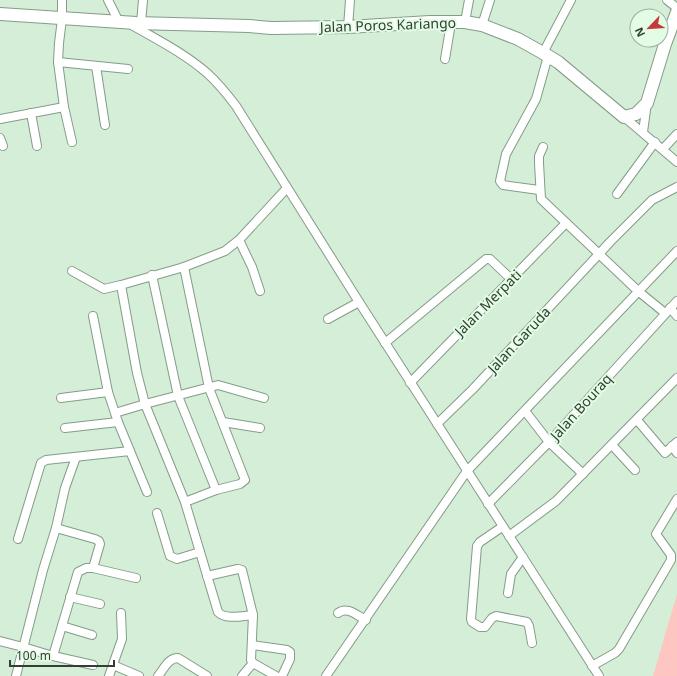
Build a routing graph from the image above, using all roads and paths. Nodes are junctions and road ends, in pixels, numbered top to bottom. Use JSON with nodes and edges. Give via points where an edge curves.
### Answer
{"nodes":[{"id":1,"x":62,"y":0,"type":"edge"},
{"id":2,"x":108,"y":0,"type":"edge"},
{"id":3,"x":143,"y":0,"type":"edge"},
{"id":4,"x":350,"y":0,"type":"edge"},
{"id":5,"x":469,"y":0,"type":"edge"},
{"id":6,"x":490,"y":0,"type":"edge"},
{"id":7,"x":571,"y":0,"type":"edge"},
{"id":8,"x":667,"y":0,"type":"edge"},
{"id":9,"x":677,"y":8,"type":"edge"},
{"id":10,"x":677,"y":12,"type":"edge"},
{"id":11,"x":0,"y":14,"type":"edge"},
{"id":12,"x":62,"y":19,"type":"junction"},
{"id":13,"x":466,"y":22,"type":"junction"},
{"id":14,"x":129,"y":23,"type":"junction"},
{"id":15,"x":451,"y":23,"type":"junction"},
{"id":16,"x":482,"y":25,"type":"junction"},
{"id":17,"x":348,"y":26,"type":"junction"},
{"id":18,"x":546,"y":54,"type":"junction"},
{"id":19,"x":445,"y":60,"type":"dead end"},
{"id":20,"x":58,"y":62,"type":"junction"},
{"id":21,"x":96,"y":66,"type":"junction"},
{"id":22,"x":128,"y":69,"type":"dead end"},
{"id":23,"x":647,"y":103,"type":"junction"},
{"id":24,"x":64,"y":107,"type":"junction"},
{"id":25,"x":31,"y":113,"type":"junction"},
{"id":26,"x":624,"y":117,"type":"junction"},
{"id":27,"x":0,"y":119,"type":"edge"},
{"id":28,"x":105,"y":125,"type":"dead end"},
{"id":29,"x":643,"y":132,"type":"junction"},
{"id":30,"x":677,"y":134,"type":"edge"},
{"id":31,"x":72,"y":142,"type":"dead end"},
{"id":32,"x":655,"y":142,"type":"junction"},
{"id":33,"x":37,"y":146,"type":"dead end"},
{"id":34,"x":543,"y":147,"type":"dead end"},
{"id":35,"x":663,"y":149,"type":"junction"},
{"id":36,"x":677,"y":162,"type":"edge"},
{"id":37,"x":677,"y":187,"type":"edge"},
{"id":38,"x":287,"y":188,"type":"junction"},
{"id":39,"x":539,"y":190,"type":"junction"},
{"id":40,"x":617,"y":194,"type":"dead end"},
{"id":41,"x":566,"y":223,"type":"junction"},
{"id":42,"x":239,"y":240,"type":"junction"},
{"id":43,"x":677,"y":251,"type":"edge"},
{"id":44,"x":599,"y":254,"type":"junction"},
{"id":45,"x":184,"y":267,"type":"junction"},
{"id":46,"x":72,"y":271,"type":"dead end"},
{"id":47,"x":152,"y":275,"type":"junction"},
{"id":48,"x":512,"y":280,"type":"junction"},
{"id":49,"x":121,"y":285,"type":"junction"},
{"id":50,"x":260,"y":291,"type":"dead end"},
{"id":51,"x":638,"y":291,"type":"junction"},
{"id":52,"x":677,"y":301,"type":"edge"},
{"id":53,"x":359,"y":302,"type":"junction"},
{"id":54,"x":668,"y":311,"type":"junction"},
{"id":55,"x":93,"y":316,"type":"dead end"},
{"id":56,"x":677,"y":316,"type":"edge"},
{"id":57,"x":328,"y":319,"type":"dead end"},
{"id":58,"x":385,"y":343,"type":"junction"},
{"id":59,"x":677,"y":378,"type":"edge"},
{"id":60,"x":410,"y":383,"type":"junction"},
{"id":61,"x":209,"y":388,"type":"junction"},
{"id":62,"x":108,"y":392,"type":"junction"},
{"id":63,"x":178,"y":396,"type":"junction"},
{"id":64,"x":61,"y":398,"type":"dead end"},
{"id":65,"x":264,"y":398,"type":"dead end"},
{"id":66,"x":145,"y":404,"type":"junction"},
{"id":67,"x":525,"y":411,"type":"junction"},
{"id":68,"x":115,"y":413,"type":"junction"},
{"id":69,"x":637,"y":420,"type":"junction"},
{"id":70,"x":118,"y":422,"type":"junction"},
{"id":71,"x":223,"y":422,"type":"junction"},
{"id":72,"x":437,"y":424,"type":"junction"},
{"id":73,"x":65,"y":428,"type":"dead end"},
{"id":74,"x":260,"y":428,"type":"dead end"},
{"id":75,"x":549,"y":442,"type":"junction"},
{"id":76,"x":675,"y":444,"type":"edge"},
{"id":77,"x":612,"y":445,"type":"junction"},
{"id":78,"x":130,"y":451,"type":"junction"},
{"id":79,"x":677,"y":453,"type":"edge"},
{"id":80,"x":76,"y":457,"type":"junction"},
{"id":81,"x":635,"y":470,"type":"dead end"},
{"id":82,"x":467,"y":471,"type":"junction"},
{"id":83,"x":583,"y":474,"type":"junction"},
{"id":84,"x":216,"y":490,"type":"junction"},
{"id":85,"x":147,"y":492,"type":"dead end"},
{"id":86,"x":677,"y":499,"type":"edge"},
{"id":87,"x":185,"y":502,"type":"junction"},
{"id":88,"x":488,"y":504,"type":"junction"},
{"id":89,"x":157,"y":513,"type":"dead end"},
{"id":90,"x":502,"y":527,"type":"junction"},
{"id":91,"x":56,"y":528,"type":"junction"},
{"id":92,"x":509,"y":536,"type":"junction"},
{"id":93,"x":18,"y":539,"type":"dead end"},
{"id":94,"x":200,"y":552,"type":"junction"},
{"id":95,"x":523,"y":556,"type":"junction"},
{"id":96,"x":93,"y":568,"type":"junction"},
{"id":97,"x":207,"y":576,"type":"junction"},
{"id":98,"x":136,"y":578,"type":"dead end"},
{"id":99,"x":508,"y":593,"type":"dead end"},
{"id":100,"x":70,"y":596,"type":"junction"},
{"id":101,"x":100,"y":604,"type":"dead end"},
{"id":102,"x":121,"y":613,"type":"dead end"},
{"id":103,"x":338,"y":613,"type":"dead end"},
{"id":104,"x":253,"y":615,"type":"junction"},
{"id":105,"x":366,"y":620,"type":"junction"},
{"id":106,"x":62,"y":626,"type":"junction"},
{"id":107,"x":92,"y":635,"type":"dead end"},
{"id":108,"x":0,"y":641,"type":"edge"},
{"id":109,"x":532,"y":643,"type":"dead end"},
{"id":110,"x":252,"y":645,"type":"junction"},
{"id":111,"x":23,"y":646,"type":"junction"},
{"id":112,"x":53,"y":656,"type":"junction"},
{"id":113,"x":253,"y":663,"type":"junction"},
{"id":114,"x":94,"y":665,"type":"dead end"},
{"id":115,"x":113,"y":665,"type":"junction"},
{"id":116,"x":592,"y":666,"type":"junction"},
{"id":117,"x":16,"y":676,"type":"edge"},
{"id":118,"x":109,"y":676,"type":"edge"},
{"id":119,"x":139,"y":676,"type":"edge"},
{"id":120,"x":158,"y":676,"type":"edge"},
{"id":121,"x":207,"y":676,"type":"edge"},
{"id":122,"x":242,"y":676,"type":"edge"},
{"id":123,"x":276,"y":676,"type":"edge"},
{"id":124,"x":282,"y":676,"type":"edge"},
{"id":125,"x":326,"y":676,"type":"edge"},
{"id":126,"x":599,"y":676,"type":"edge"}],
"edges":[{"from":1,"to":12,"type":"street"},
{"from":2,"to":14,"type":"street"},
{"from":3,"to":14,"type":"street"},
{"from":4,"to":17,"type":"street"},
{"from":5,"to":13,"type":"street"},
{"from":6,"to":16,"type":"street"},
{"from":7,"to":18,"type":"street"},
{"from":8,"to":9,"type":"street"},
{"from":10,"to":23,"type":"main road"},
{"from":11,"to":12,"type":"main road","name":"Jalan Poros Kariango"},
{"from":12,"to":14,"type":"main road","name":"Jalan Poros Kariango"},
{"from":12,"to":20,"type":"street"},
{"from":13,"to":15,"type":"main road","name":"Jalan Poros Kariango"},
{"from":13,"to":16,"type":"main road","name":"Jalan Poros Kariango"},
{"from":14,"to":17,"type":"main road","name":"Jalan Poros Kariango","via":[[271,28]]},
{"from":14,"to":38,"type":"street","via":[[185,56],[208,74],[236,106]]},
{"from":15,"to":17,"type":"main road","name":"Jalan Poros Kariango"},
{"from":15,"to":19,"type":"street"},
{"from":16,"to":18,"type":"main road","name":"Jalan Poros Kariango","via":[[518,39]]},
{"from":18,"to":26,"type":"main road","name":"Jalan Poros Kariango"},
{"from":18,"to":39,"type":"street","via":[[536,99],[506,154],[500,181],[502,185]]},
{"from":20,"to":21,"type":"street"},
{"from":20,"to":24,"type":"street"},
{"from":21,"to":22,"type":"street"},
{"from":21,"to":28,"type":"street"},
{"from":23,"to":26,"type":"main road","via":[[636,114]]},
{"from":23,"to":29,"type":"street"},
{"from":24,"to":25,"type":"street"},
{"from":24,"to":31,"type":"street"},
{"from":25,"to":27,"type":"street"},
{"from":25,"to":33,"type":"street"},
{"from":26,"to":29,"type":"street"},
{"from":29,"to":32,"type":"street"},
{"from":30,"to":35,"type":"street"},
{"from":32,"to":35,"type":"street"},
{"from":32,"to":40,"type":"street"},
{"from":34,"to":39,"type":"street","via":[[539,156]]},
{"from":35,"to":36,"type":"street"},
{"from":37,"to":44,"type":"street","name":"Jalan Garuda","via":[[652,200]]},
{"from":38,"to":42,"type":"street"},
{"from":38,"to":53,"type":"street"},
{"from":39,"to":41,"type":"street","via":[[542,200]]},
{"from":41,"to":44,"type":"street"},
{"from":41,"to":48,"type":"street","name":"Jalan Merpati"},
{"from":42,"to":45,"type":"street","via":[[225,251]]},
{"from":42,"to":50,"type":"street"},
{"from":43,"to":51,"type":"street"},
{"from":44,"to":51,"type":"street"},
{"from":44,"to":72,"type":"street","name":"Jalan Garuda"},
{"from":45,"to":47,"type":"street"},
{"from":45,"to":61,"type":"street"},
{"from":46,"to":49,"type":"street","via":[[102,289]]},
{"from":47,"to":49,"type":"street"},
{"from":47,"to":63,"type":"street"},
{"from":48,"to":58,"type":"street","via":[[490,259],[486,259]]},
{"from":48,"to":60,"type":"street","name":"Jalan Merpati"},
{"from":49,"to":66,"type":"street"},
{"from":51,"to":54,"type":"street"},
{"from":51,"to":67,"type":"street"},
{"from":52,"to":54,"type":"street","name":"Jalan Bouraq"},
{"from":53,"to":57,"type":"street"},
{"from":53,"to":58,"type":"street"},
{"from":54,"to":56,"type":"street"},
{"from":54,"to":75,"type":"street","name":"Jalan Bouraq"},
{"from":55,"to":62,"type":"street"},
{"from":58,"to":60,"type":"street"},
{"from":59,"to":69,"type":"street"},
{"from":60,"to":72,"type":"street"},
{"from":61,"to":63,"type":"street"},
{"from":61,"to":65,"type":"street","via":[[218,385]]},
{"from":61,"to":71,"type":"street"},
{"from":62,"to":64,"type":"street"},
{"from":62,"to":68,"type":"street"},
{"from":63,"to":66,"type":"street"},
{"from":63,"to":84,"type":"street"},
{"from":66,"to":68,"type":"street"},
{"from":66,"to":87,"type":"street"},
{"from":67,"to":75,"type":"street"},
{"from":67,"to":82,"type":"street"},
{"from":68,"to":70,"type":"street"},
{"from":69,"to":76,"type":"street","via":[[664,453]]},
{"from":69,"to":77,"type":"street"},
{"from":70,"to":73,"type":"street"},
{"from":70,"to":78,"type":"street"},
{"from":71,"to":74,"type":"street"},
{"from":71,"to":84,"type":"street","via":[[244,480],[240,484]]},
{"from":72,"to":82,"type":"street"},
{"from":75,"to":83,"type":"street"},
{"from":75,"to":88,"type":"street","name":"Jalan Bouraq"},
{"from":76,"to":79,"type":"street"},
{"from":77,"to":81,"type":"street"},
{"from":77,"to":83,"type":"street"},
{"from":78,"to":80,"type":"street"},
{"from":78,"to":85,"type":"street"},
{"from":80,"to":91,"type":"street","via":[[65,488]]},
{"from":80,"to":93,"type":"street","via":[[46,460],[41,463]]},
{"from":82,"to":88,"type":"street"},
{"from":82,"to":105,"type":"street"},
{"from":83,"to":92,"type":"street","via":[[556,501]]},
{"from":84,"to":87,"type":"street"},
{"from":86,"to":116,"type":"street","via":[[657,533],[671,555],[671,560],[619,649]]},
{"from":87,"to":94,"type":"street"},
{"from":88,"to":90,"type":"street"},
{"from":89,"to":94,"type":"street","via":[[170,556],[177,559]]},
{"from":90,"to":92,"type":"street"},
{"from":90,"to":109,"type":"street","via":[[477,546],[471,619],[480,627],[485,627],[496,616],[527,622]]},
{"from":91,"to":96,"type":"street","via":[[99,541]]},
{"from":91,"to":111,"type":"street"},
{"from":92,"to":95,"type":"street"},
{"from":94,"to":97,"type":"street"},
{"from":95,"to":99,"type":"street","via":[[511,574]]},
{"from":95,"to":116,"type":"street"},
{"from":96,"to":98,"type":"street"},
{"from":96,"to":100,"type":"street","via":[[78,572]]},
{"from":97,"to":104,"type":"street","via":[[221,615]]},
{"from":97,"to":104,"type":"street","via":[[242,570]]},
{"from":100,"to":101,"type":"street"},
{"from":100,"to":106,"type":"street"},
{"from":102,"to":115,"type":"street","via":[[122,639]]},
{"from":103,"to":105,"type":"street","via":[[346,610]]},
{"from":104,"to":110,"type":"street"},
{"from":105,"to":125,"type":"street"},
{"from":106,"to":107,"type":"street"},
{"from":106,"to":112,"type":"street"},
{"from":108,"to":111,"type":"street"},
{"from":110,"to":113,"type":"street","via":[[250,657]]},
{"from":110,"to":124,"type":"street","via":[[290,652],[290,659]]},
{"from":111,"to":112,"type":"street"},
{"from":111,"to":117,"type":"street"},
{"from":112,"to":114,"type":"street"},
{"from":113,"to":122,"type":"street"},
{"from":113,"to":123,"type":"street"},
{"from":115,"to":118,"type":"street"},
{"from":115,"to":119,"type":"street"},
{"from":116,"to":126,"type":"street"},
{"from":120,"to":121,"type":"street","via":[[169,661],[178,658]]}]}
